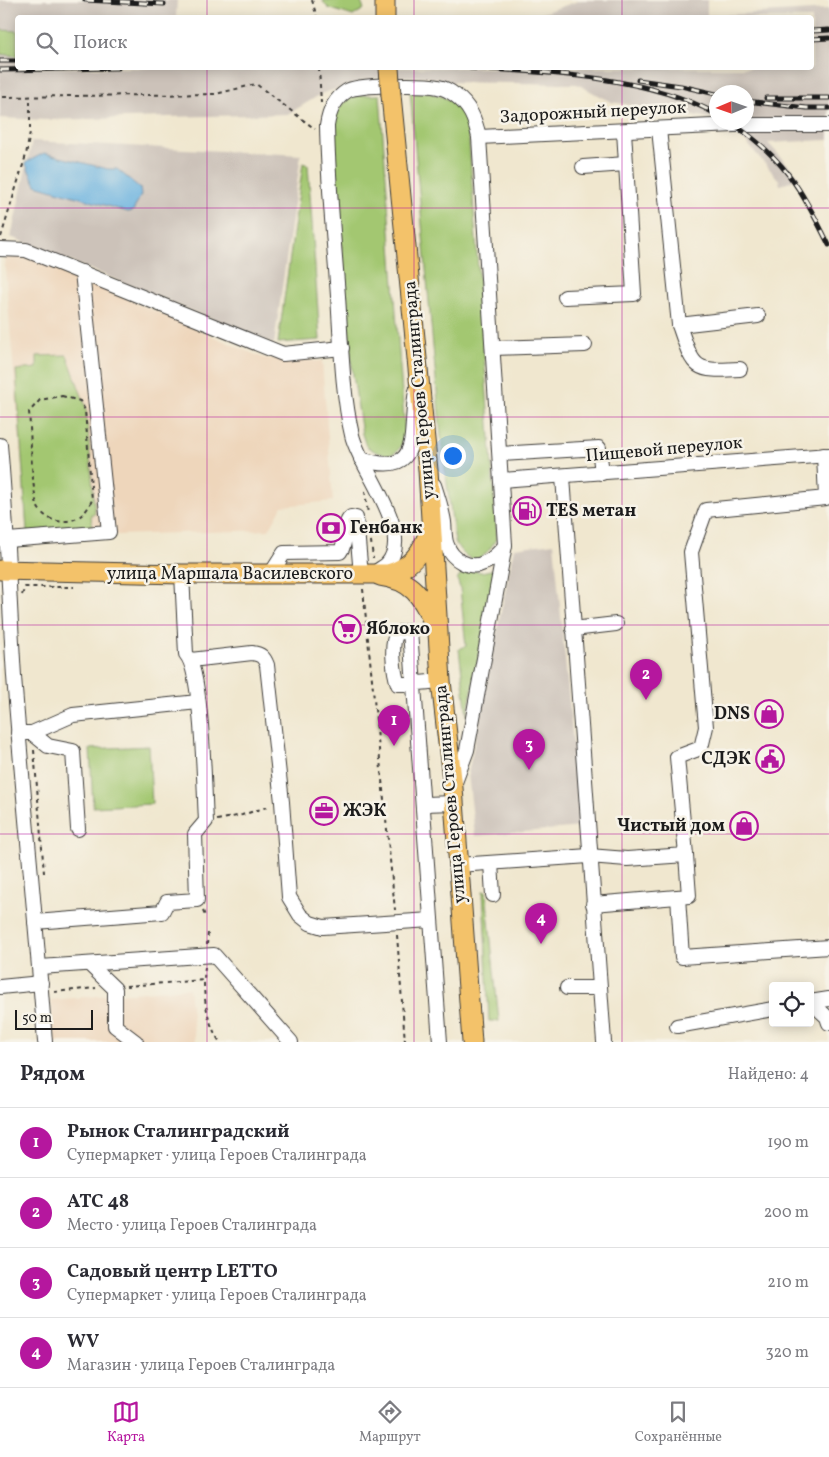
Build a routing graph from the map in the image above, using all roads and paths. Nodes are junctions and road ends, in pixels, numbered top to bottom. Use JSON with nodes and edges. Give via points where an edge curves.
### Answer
{"nodes":[{"id":1,"x":312,"y":0,"type":"edge"},
{"id":2,"x":317,"y":15,"type":"edge"},
{"id":3,"x":389,"y":70,"type":"edge"},
{"id":4,"x":3,"y":97,"type":"dead end"},
{"id":5,"x":30,"y":97,"type":"junction"},
{"id":6,"x":829,"y":124,"type":"edge"},
{"id":7,"x":658,"y":128,"type":"junction"},
{"id":8,"x":624,"y":130,"type":"junction"},
{"id":9,"x":479,"y":136,"type":"junction"},
{"id":10,"x":327,"y":138,"type":"junction"},
{"id":11,"x":626,"y":164,"type":"junction"},
{"id":12,"x":583,"y":167,"type":"dead end"},
{"id":13,"x":0,"y":240,"type":"edge"},
{"id":14,"x":0,"y":249,"type":"edge"},
{"id":15,"x":82,"y":272,"type":"junction"},
{"id":16,"x":565,"y":297,"type":"dead end"},
{"id":17,"x":758,"y":316,"type":"dead end"},
{"id":18,"x":679,"y":325,"type":"junction"},
{"id":19,"x":585,"y":344,"type":"dead end"},
{"id":20,"x":342,"y":348,"type":"junction"},
{"id":21,"x":493,"y":348,"type":"junction"},
{"id":22,"x":740,"y":369,"type":"dead end"},
{"id":23,"x":420,"y":372,"type":"junction"},
{"id":24,"x":0,"y":445,"type":"edge"},
{"id":25,"x":500,"y":454,"type":"junction"},
{"id":26,"x":826,"y":455,"type":"edge"},
{"id":27,"x":361,"y":459,"type":"junction"},
{"id":28,"x":428,"y":470,"type":"junction"},
{"id":29,"x":602,"y":474,"type":"junction"},
{"id":30,"x":563,"y":477,"type":"junction"},
{"id":31,"x":501,"y":480,"type":"junction"},
{"id":32,"x":36,"y":501,"type":"joint"},
{"id":33,"x":431,"y":522,"type":"junction"},
{"id":34,"x":8,"y":540,"type":"junction"},
{"id":35,"x":505,"y":545,"type":"junction"},
{"id":36,"x":332,"y":553,"type":"junction"},
{"id":37,"x":4,"y":570,"type":"edge"},
{"id":38,"x":182,"y":574,"type":"junction"},
{"id":39,"x":270,"y":575,"type":"junction"},
{"id":40,"x":339,"y":576,"type":"junction"},
{"id":41,"x":365,"y":579,"type":"junction"},
{"id":42,"x":616,"y":624,"type":"dead end"},
{"id":43,"x":573,"y":629,"type":"junction"},
{"id":44,"x":5,"y":630,"type":"edge"},
{"id":45,"x":439,"y":640,"type":"junction"},
{"id":46,"x":191,"y":660,"type":"junction"},
{"id":47,"x":441,"y":681,"type":"junction"},
{"id":48,"x":198,"y":702,"type":"junction"},
{"id":49,"x":25,"y":733,"type":"junction"},
{"id":50,"x":454,"y":796,"type":"junction"},
{"id":51,"x":282,"y":802,"type":"junction"},
{"id":52,"x":424,"y":804,"type":"junction"},
{"id":53,"x":206,"y":822,"type":"junction"},
{"id":54,"x":78,"y":829,"type":"dead end"},
{"id":55,"x":686,"y":855,"type":"junction"},
{"id":56,"x":589,"y":856,"type":"junction"},
{"id":57,"x":491,"y":863,"type":"junction"},
{"id":58,"x":458,"y":865,"type":"junction"},
{"id":59,"x":494,"y":895,"type":"dead end"},
{"id":60,"x":678,"y":897,"type":"junction"},
{"id":61,"x":593,"y":904,"type":"junction"},
{"id":62,"x":431,"y":920,"type":"junction"},
{"id":63,"x":35,"y":922,"type":"junction"},
{"id":64,"x":396,"y":922,"type":"junction"},
{"id":65,"x":208,"y":932,"type":"dead end"},
{"id":66,"x":829,"y":947,"type":"edge"},
{"id":67,"x":206,"y":956,"type":"junction"},
{"id":68,"x":89,"y":964,"type":"junction"},
{"id":69,"x":40,"y":967,"type":"junction"},
{"id":70,"x":41,"y":983,"type":"junction"},
{"id":71,"x":0,"y":988,"type":"edge"},
{"id":72,"x":567,"y":988,"type":"dead end"},
{"id":73,"x":600,"y":988,"type":"junction"},
{"id":74,"x":829,"y":999,"type":"edge"},
{"id":75,"x":814,"y":1002,"type":"edge"},
{"id":76,"x":814,"y":1005,"type":"edge"},
{"id":77,"x":769,"y":1010,"type":"edge"},
{"id":78,"x":829,"y":1023,"type":"edge"},
{"id":79,"x":677,"y":1026,"type":"dead end"},
{"id":80,"x":45,"y":1042,"type":"edge"},
{"id":81,"x":136,"y":1042,"type":"edge"},
{"id":82,"x":220,"y":1042,"type":"edge"},
{"id":83,"x":291,"y":1042,"type":"edge"},
{"id":84,"x":405,"y":1042,"type":"edge"},
{"id":85,"x":440,"y":1042,"type":"edge"},
{"id":86,"x":472,"y":1042,"type":"edge"},
{"id":87,"x":604,"y":1042,"type":"edge"}],
"edges":[{"from":1,"to":2,"type":"path"},
{"from":3,"to":23,"type":"main road","name":"улица Героев Сталинграда","bridge":true},
{"from":4,"to":5,"type":"path"},
{"from":5,"to":10,"type":"path","via":[[216,94],[256,84]]},
{"from":5,"to":13,"type":"path","via":[[26,155]]},
{"from":6,"to":7,"type":"street","name":"Задорожный переулок"},
{"from":7,"to":8,"type":"street","name":"Задорожный переулок"},
{"from":7,"to":18,"type":"street"},
{"from":8,"to":9,"type":"street","name":"Задорожный переулок"},
{"from":8,"to":11,"type":"street"},
{"from":9,"to":10,"type":"street","via":[[474,115],[455,95],[437,86],[418,85],[348,90],[333,104],[328,116]]},
{"from":9,"to":21,"type":"street"},
{"from":10,"to":20,"type":"street"},
{"from":11,"to":12,"type":"street"},
{"from":11,"to":16,"type":"street","via":[[634,294]]},
{"from":14,"to":15,"type":"street","via":[[26,250]]},
{"from":15,"to":20,"type":"street","via":[[283,354]]},
{"from":15,"to":34,"type":"street","via":[[109,532]]},
{"from":17,"to":18,"type":"street"},
{"from":18,"to":22,"type":"street","via":[[687,350],[701,369]]},
{"from":19,"to":21,"type":"street"},
{"from":20,"to":27,"type":"street","via":[[352,436]]},
{"from":21,"to":25,"type":"street"},
{"from":23,"to":27,"type":"street","via":[[412,414],[410,451],[400,461],[392,463],[380,464]]},
{"from":23,"to":28,"type":"main road","name":"улица Героев Сталинграда"},
{"from":24,"to":34,"type":"street"},
{"from":25,"to":29,"type":"street","via":[[599,448]]},
{"from":25,"to":31,"type":"street"},
{"from":26,"to":29,"type":"street","name":"Пищевой переулок"},
{"from":26,"to":55,"type":"street","via":[[826,498],[706,510],[691,552],[706,728],[701,748],[677,757]]},
{"from":27,"to":41,"type":"street","via":[[389,511],[395,538],[388,564]]},
{"from":28,"to":33,"type":"main road","name":"улица Героев Сталинграда"},
{"from":28,"to":35,"type":"street","via":[[442,511],[446,545],[451,554],[470,566],[483,564]]},
{"from":29,"to":30,"type":"street","name":"Пищевой переулок"},
{"from":30,"to":31,"type":"street","name":"Пищевой переулок"},
{"from":30,"to":43,"type":"street"},
{"from":31,"to":35,"type":"street"},
{"from":32,"to":32,"type":"path","via":[[45,515],[58,522],[81,515],[92,500],[85,410],[74,398],[45,398],[29,412]]},
{"from":33,"to":41,"type":"main road","name":"улица Маршала Василевского","via":[[426,543],[410,562],[396,572]]},
{"from":33,"to":45,"type":"main road","name":"улица Героев Сталинграда"},
{"from":34,"to":37,"type":"street"},
{"from":35,"to":50,"type":"street","via":[[466,750]]},
{"from":36,"to":39,"type":"street","via":[[284,553]]},
{"from":36,"to":40,"type":"street"},
{"from":36,"to":41,"type":"street","via":[[344,548],[348,521],[351,517],[356,518]]},
{"from":37,"to":38,"type":"main road","name":"улица Маршала Василевского"},
{"from":37,"to":44,"type":"street"},
{"from":38,"to":39,"type":"main road","name":"улица Маршала Василевского"},
{"from":38,"to":46,"type":"street","via":[[186,654]]},
{"from":39,"to":40,"type":"main road","name":"улица Маршала Василевского"},
{"from":40,"to":41,"type":"main road","name":"улица Маршала Василевского"},
{"from":41,"to":45,"type":"main road","via":[[404,582],[425,604]]},
{"from":41,"to":64,"type":"path"},
{"from":42,"to":43,"type":"street"},
{"from":43,"to":56,"type":"street"},
{"from":44,"to":49,"type":"street"},
{"from":45,"to":47,"type":"main road","name":"улица Героев Сталинграда"},
{"from":46,"to":48,"type":"street"},
{"from":46,"to":51,"type":"street","via":[[252,653],[264,658]]},
{"from":47,"to":50,"type":"main road","name":"улица Героев Сталинграда"},
{"from":47,"to":52,"type":"street","via":[[415,683]]},
{"from":48,"to":49,"type":"street","via":[[73,715]]},
{"from":48,"to":53,"type":"street"},
{"from":49,"to":54,"type":"street","via":[[48,746],[73,751]]},
{"from":49,"to":63,"type":"street"},
{"from":50,"to":52,"type":"street"},
{"from":50,"to":58,"type":"main road","name":"улица Героев Сталинграда"},
{"from":51,"to":53,"type":"path"},
{"from":51,"to":64,"type":"street","via":[[289,897],[300,916],[323,927]]},
{"from":52,"to":62,"type":"street"},
{"from":53,"to":63,"type":"street","via":[[195,834],[197,900],[168,902],[162,912]]},
{"from":55,"to":56,"type":"street","via":[[627,859]]},
{"from":55,"to":60,"type":"street","via":[[689,896]]},
{"from":56,"to":57,"type":"street"},
{"from":56,"to":61,"type":"street"},
{"from":57,"to":58,"type":"street"},
{"from":57,"to":59,"type":"street"},
{"from":58,"to":86,"type":"main road","name":"улица Героев Сталинграда"},
{"from":60,"to":61,"type":"street"},
{"from":60,"to":66,"type":"street","via":[[682,957]]},
{"from":61,"to":73,"type":"street"},
{"from":62,"to":64,"type":"street"},
{"from":62,"to":85,"type":"street"},
{"from":63,"to":69,"type":"street"},
{"from":64,"to":84,"type":"path"},
{"from":65,"to":67,"type":"path"},
{"from":67,"to":68,"type":"street"},
{"from":67,"to":82,"type":"path","via":[[204,980],[208,1011]]},
{"from":67,"to":83,"type":"street","via":[[214,955]]},
{"from":68,"to":69,"type":"street"},
{"from":68,"to":81,"type":"street","via":[[115,989],[115,1026]]},
{"from":69,"to":70,"type":"street"},
{"from":70,"to":71,"type":"street"},
{"from":70,"to":80,"type":"street"},
{"from":72,"to":73,"type":"street"},
{"from":73,"to":87,"type":"street"},
{"from":74,"to":75,"type":"street"},
{"from":76,"to":78,"type":"street"},
{"from":77,"to":79,"type":"street"}]}
